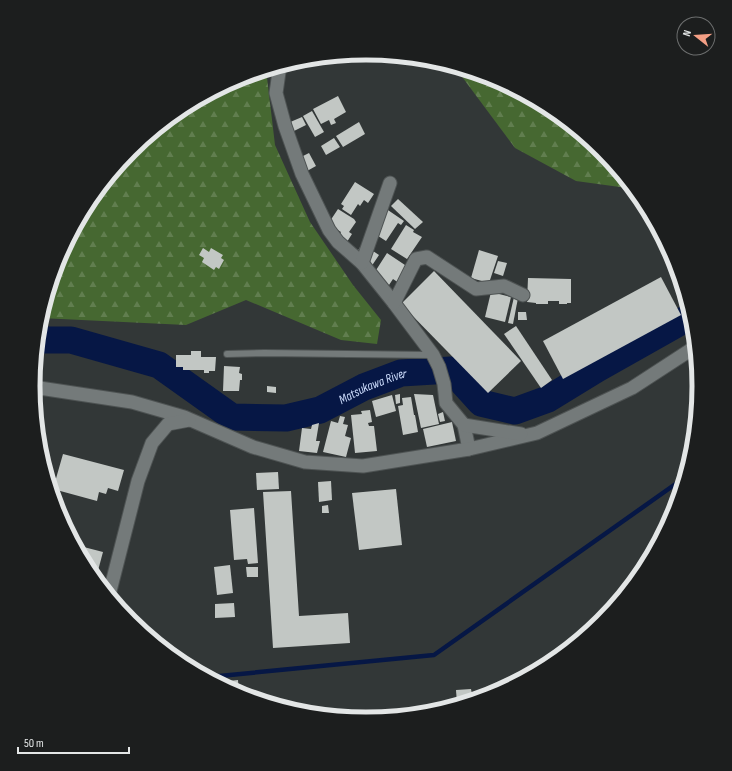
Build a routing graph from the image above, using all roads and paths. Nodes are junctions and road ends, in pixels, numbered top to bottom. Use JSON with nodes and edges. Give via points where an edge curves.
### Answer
{"nodes":[{"id":1,"x":279,"y":72,"type":"edge"},
{"id":2,"x":390,"y":183,"type":"dead end"},
{"id":3,"x":362,"y":263,"type":"junction"},
{"id":4,"x":523,"y":295,"type":"dead end"},
{"id":5,"x":394,"y":303,"type":"junction"},
{"id":6,"x":690,"y":350,"type":"edge"},
{"id":7,"x":227,"y":354,"type":"dead end"},
{"id":8,"x":433,"y":355,"type":"junction"},
{"id":9,"x":40,"y":388,"type":"edge"},
{"id":10,"x":191,"y":420,"type":"junction"},
{"id":11,"x":464,"y":425,"type":"junction"},
{"id":12,"x":527,"y":435,"type":"junction"},
{"id":13,"x":469,"y":449,"type":"junction"},
{"id":14,"x":111,"y":588,"type":"edge"}],
"edges":[{"from":1,"to":3,"type":"street","via":[[276,93],[302,174],[329,230],[338,242]]},
{"from":2,"to":3,"type":"street"},
{"from":3,"to":5,"type":"street"},
{"from":4,"to":5,"type":"street","via":[[504,286],[476,289],[427,256],[416,259]]},
{"from":5,"to":8,"type":"street"},
{"from":6,"to":12,"type":"street","via":[[632,388],[538,433]]},
{"from":7,"to":8,"type":"lane"},
{"from":8,"to":11,"type":"street","via":[[444,384],[446,403]]},
{"from":9,"to":10,"type":"street","via":[[132,402]]},
{"from":10,"to":13,"type":"street","via":[[253,447],[305,462],[363,466]]},
{"from":10,"to":14,"type":"street","via":[[168,424],[152,443],[138,481]]},
{"from":11,"to":12,"type":"street"},
{"from":11,"to":13,"type":"street"},
{"from":12,"to":13,"type":"street"}]}
